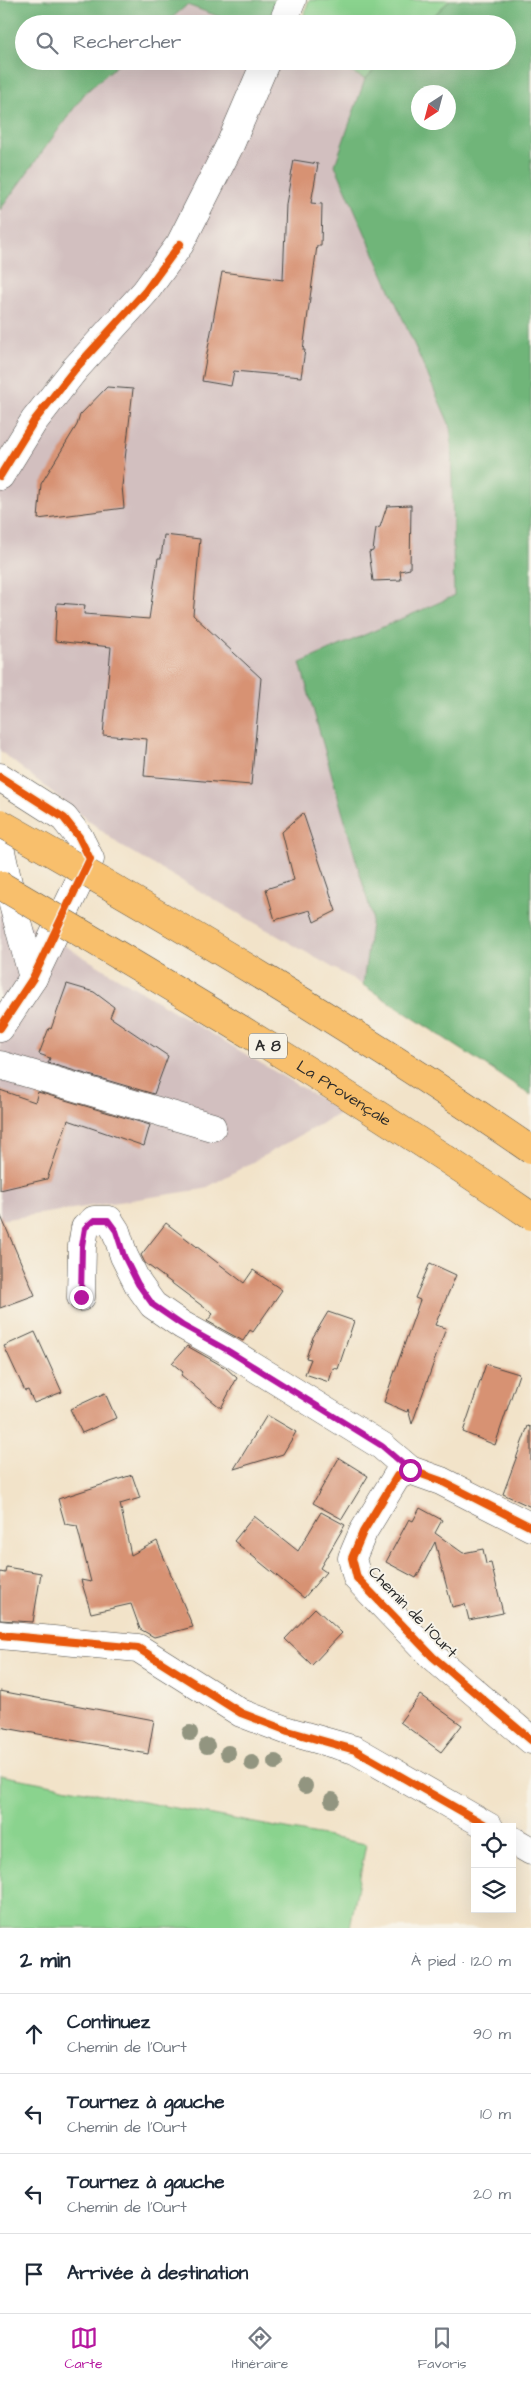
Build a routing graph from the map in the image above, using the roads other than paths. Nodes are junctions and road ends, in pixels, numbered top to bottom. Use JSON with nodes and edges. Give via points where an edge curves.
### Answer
{"nodes":[{"id":1,"x":292,"y":0,"type":"edge"},
{"id":2,"x":286,"y":15,"type":"edge"},
{"id":3,"x":262,"y":70,"type":"edge"},
{"id":4,"x":0,"y":476,"type":"edge"},
{"id":5,"x":0,"y":777,"type":"edge"},
{"id":6,"x":0,"y":823,"type":"edge"},
{"id":7,"x":0,"y":847,"type":"edge"},
{"id":8,"x":0,"y":885,"type":"edge"},
{"id":9,"x":33,"y":978,"type":"junction"},
{"id":10,"x":0,"y":1028,"type":"edge"},
{"id":11,"x":0,"y":1065,"type":"edge"},
{"id":12,"x":212,"y":1128,"type":"dead end"},
{"id":13,"x":531,"y":1150,"type":"edge"},
{"id":14,"x":531,"y":1216,"type":"edge"},
{"id":15,"x":81,"y":1297,"type":"dead end"},
{"id":16,"x":410,"y":1470,"type":"junction"},
{"id":17,"x":531,"y":1527,"type":"edge"},
{"id":18,"x":0,"y":1635,"type":"edge"},
{"id":19,"x":531,"y":1740,"type":"edge"},
{"id":20,"x":482,"y":1823,"type":"edge"},
{"id":21,"x":516,"y":1842,"type":"edge"},
{"id":22,"x":531,"y":1850,"type":"edge"}],
"edges":[{"from":1,"to":2,"type":"street"},
{"from":3,"to":4,"type":"street","via":[[230,145],[180,244],[145,292],[75,369],[34,421]]},
{"from":5,"to":9,"type":"street","via":[[64,818],[90,859]]},
{"from":6,"to":13,"type":"highway","bridge":true,"via":[[338,1023]]},
{"from":7,"to":9,"type":"street"},
{"from":8,"to":14,"type":"highway","name":"La Provençale","number":"A 8","bridge":true,"via":[[194,999]]},
{"from":9,"to":10,"type":"street"},
{"from":11,"to":12,"type":"street"},
{"from":15,"to":16,"type":"street","via":[[85,1228],[94,1220],[108,1220],[116,1231],[138,1284],[153,1305],[382,1446]]},
{"from":16,"to":17,"type":"street","via":[[441,1481]]},
{"from":16,"to":19,"type":"street","name":"Chemin de l'Ourt","via":[[397,1476],[363,1532],[352,1558],[357,1578],[434,1657]]},
{"from":18,"to":20,"type":"street","via":[[138,1648],[241,1713],[288,1731],[355,1750]]},
{"from":21,"to":22,"type":"street"}]}
